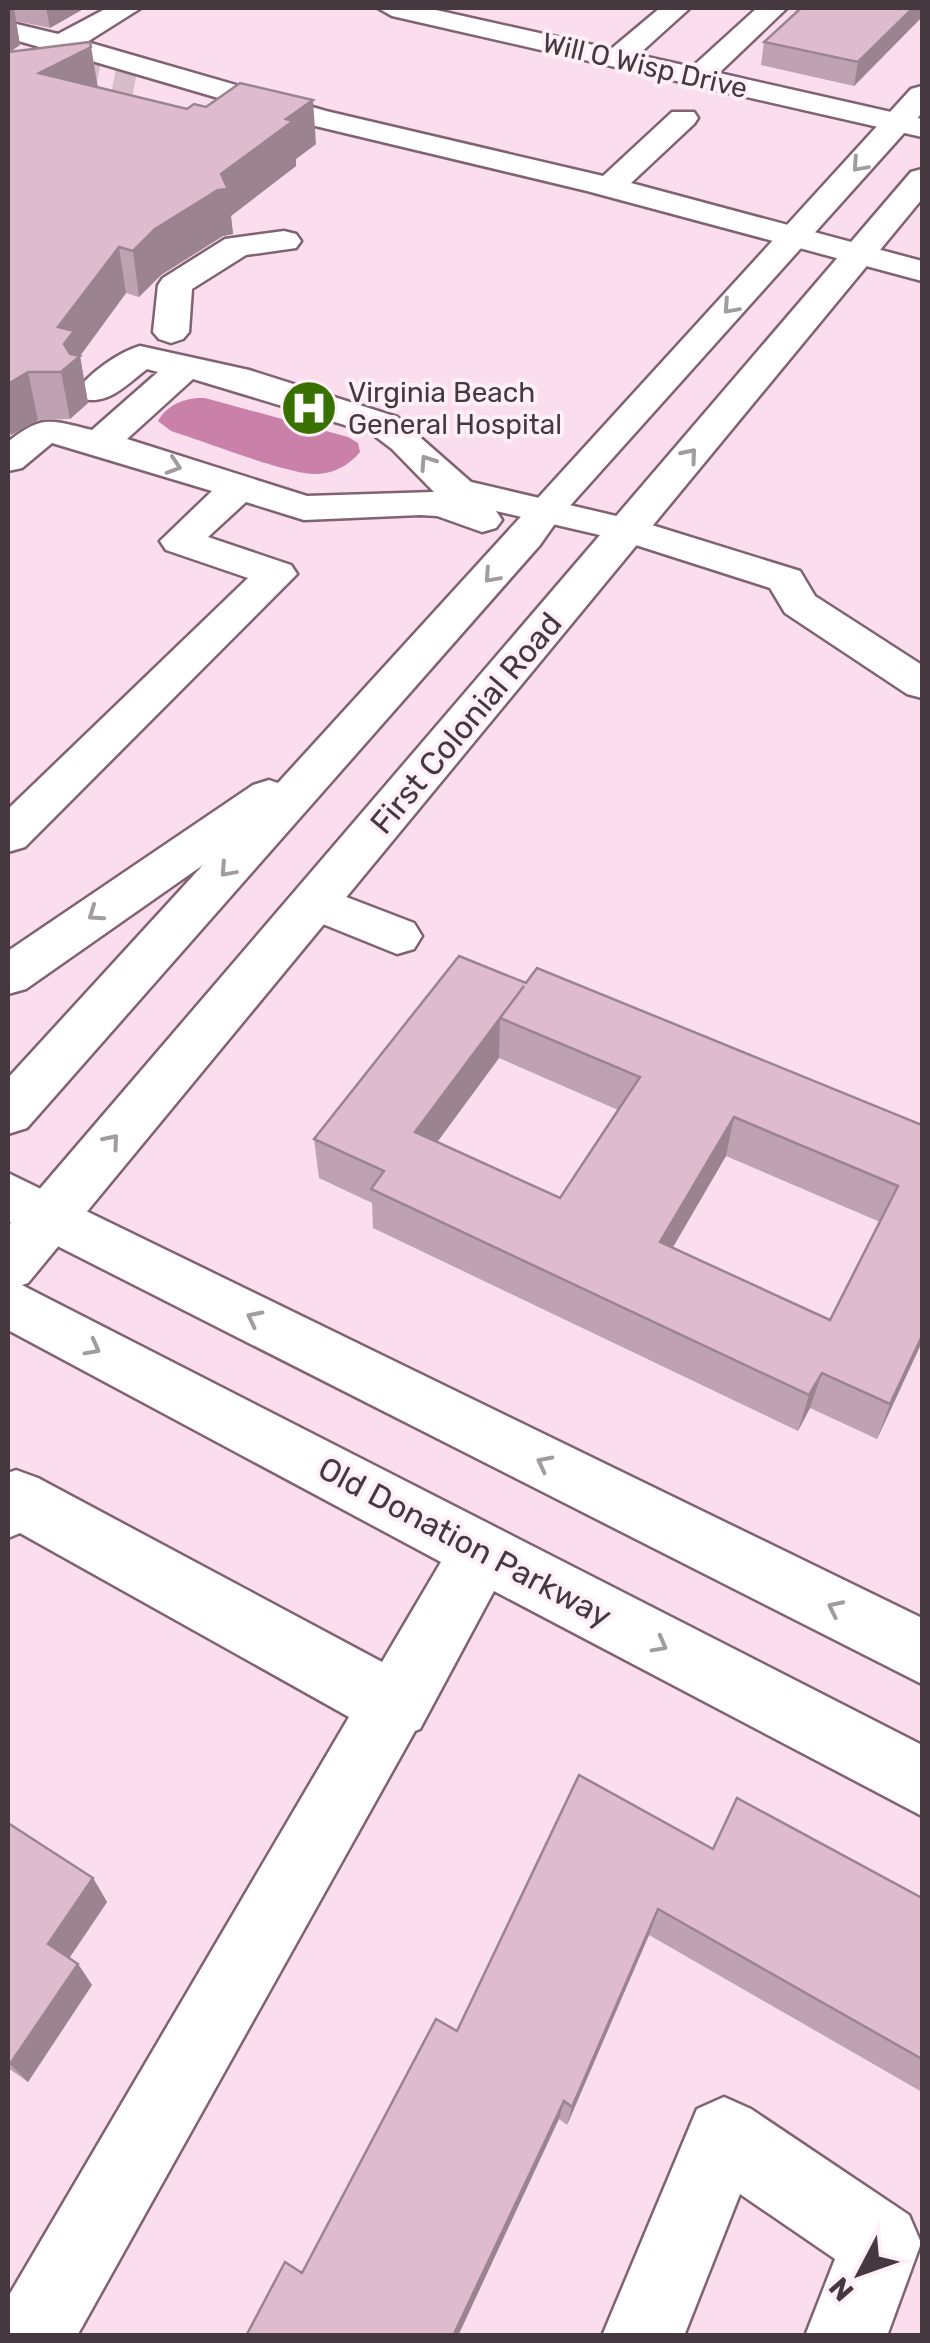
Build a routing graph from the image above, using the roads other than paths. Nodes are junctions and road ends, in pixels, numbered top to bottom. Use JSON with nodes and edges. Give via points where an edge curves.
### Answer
{"nodes":[{"id":1,"x":392,"y":8,"type":"edge"},
{"id":2,"x":676,"y":8,"type":"edge"},
{"id":3,"x":773,"y":8,"type":"edge"},
{"id":4,"x":130,"y":20,"type":"edge"},
{"id":5,"x":8,"y":30,"type":"edge"},
{"id":6,"x":65,"y":56,"type":"junction"},
{"id":7,"x":616,"y":59,"type":"junction"},
{"id":8,"x":176,"y":74,"type":"junction"},
{"id":9,"x":698,"y":77,"type":"junction"},
{"id":10,"x":135,"y":82,"type":"tunnel mouth"},
{"id":11,"x":922,"y":95,"type":"edge"},
{"id":12,"x":682,"y":118,"type":"dead end"},
{"id":13,"x":910,"y":125,"type":"edge"},
{"id":14,"x":922,"y":179,"type":"edge"},
{"id":15,"x":609,"y":187,"type":"junction"},
{"id":16,"x":796,"y":235,"type":"junction"},
{"id":17,"x":284,"y":241,"type":"dead end"},
{"id":18,"x":861,"y":253,"type":"junction"},
{"id":19,"x":922,"y":271,"type":"edge"},
{"id":20,"x":178,"y":350,"type":"junction"},
{"id":21,"x":95,"y":391,"type":"dead end"},
{"id":22,"x":100,"y":442,"type":"junction"},
{"id":23,"x":8,"y":460,"type":"edge"},
{"id":24,"x":240,"y":487,"type":"junction"},
{"id":25,"x":536,"y":523,"type":"junction"},
{"id":26,"x":616,"y":544,"type":"junction"},
{"id":27,"x":922,"y":684,"type":"edge"},
{"id":28,"x":322,"y":764,"type":"junction"},
{"id":29,"x":8,"y":836,"type":"edge"},
{"id":30,"x":315,"y":902,"type":"junction"},
{"id":31,"x":397,"y":936,"type":"dead end"},
{"id":32,"x":8,"y":976,"type":"edge"},
{"id":33,"x":8,"y":1113,"type":"edge"},
{"id":34,"x":28,"y":1206,"type":"edge"},
{"id":35,"x":8,"y":1266,"type":"edge"},
{"id":36,"x":8,"y":1302,"type":"edge"},
{"id":37,"x":8,"y":1509,"type":"edge"},
{"id":38,"x":482,"y":1551,"type":"junction"},
{"id":39,"x":922,"y":1652,"type":"edge"},
{"id":40,"x":396,"y":1706,"type":"junction"},
{"id":41,"x":922,"y":1782,"type":"edge"},
{"id":42,"x":31,"y":2336,"type":"edge"},
{"id":43,"x":643,"y":2336,"type":"edge"},
{"id":44,"x":846,"y":2336,"type":"edge"}],
"edges":[{"from":1,"to":7,"type":"main road","name":"Will O Wisp Drive"},
{"from":2,"to":7,"type":"main road"},
{"from":3,"to":9,"type":"main road"},
{"from":4,"to":6,"type":"main road","via":[[98,23]]},
{"from":5,"to":6,"type":"main road"},
{"from":6,"to":8,"type":"main road"},
{"from":7,"to":9,"type":"main road","name":"Will O Wisp Drive"},
{"from":8,"to":10,"type":"main road"},
{"from":8,"to":15,"type":"main road","via":[[318,118]]},
{"from":9,"to":13,"type":"main road","name":"Will O Wisp Drive"},
{"from":11,"to":13,"type":"main road"},
{"from":12,"to":15,"type":"main road"},
{"from":13,"to":16,"type":"main road","one_way":true},
{"from":14,"to":18,"type":"main road","name":"First Colonial Road"},
{"from":15,"to":16,"type":"main road"},
{"from":16,"to":18,"type":"main road"},
{"from":16,"to":25,"type":"main road","one_way":true},
{"from":17,"to":20,"type":"main road","via":[[237,246],[175,284]]},
{"from":18,"to":19,"type":"main road"},
{"from":26,"to":18,"type":"main road","name":"First Colonial Road","one_way":true},
{"from":20,"to":21,"type":"main road","via":[[140,357]]},
{"from":20,"to":22,"type":"main road"},
{"from":25,"to":20,"type":"main road","one_way":true,"via":[[458,491],[438,478],[405,437],[384,425],[236,378]]},
{"from":22,"to":23,"type":"main road","via":[[42,433]]},
{"from":22,"to":24,"type":"main road","one_way":true},
{"from":24,"to":25,"type":"main road","via":[[304,508],[441,504]]},
{"from":24,"to":29,"type":"main road","via":[[180,542],[276,574]]},
{"from":25,"to":26,"type":"main road"},
{"from":25,"to":28,"type":"main road","one_way":true},
{"from":26,"to":27,"type":"main road","via":[[764,610],[800,604]]},
{"from":26,"to":30,"type":"main road","name":"First Colonial Road"},
{"from":28,"to":32,"type":"main road","one_way":true,"via":[[225,823]]},
{"from":28,"to":33,"type":"main road","one_way":true},
{"from":30,"to":31,"type":"main road"},
{"from":34,"to":30,"type":"main road","name":"First Colonial Road","one_way":true},
{"from":34,"to":35,"type":"main road","name":"First Colonial Road"},
{"from":39,"to":34,"type":"main road","one_way":true},
{"from":36,"to":38,"type":"main road","name":"Old Donation Parkway","one_way":true},
{"from":37,"to":40,"type":"main road","via":[[16,1498]]},
{"from":38,"to":40,"type":"main road"},
{"from":38,"to":41,"type":"main road","name":"Old Donation Parkway","one_way":true},
{"from":40,"to":42,"type":"main road"},
{"from":43,"to":44,"type":"main road","via":[[724,2136],[881,2243]]}]}
